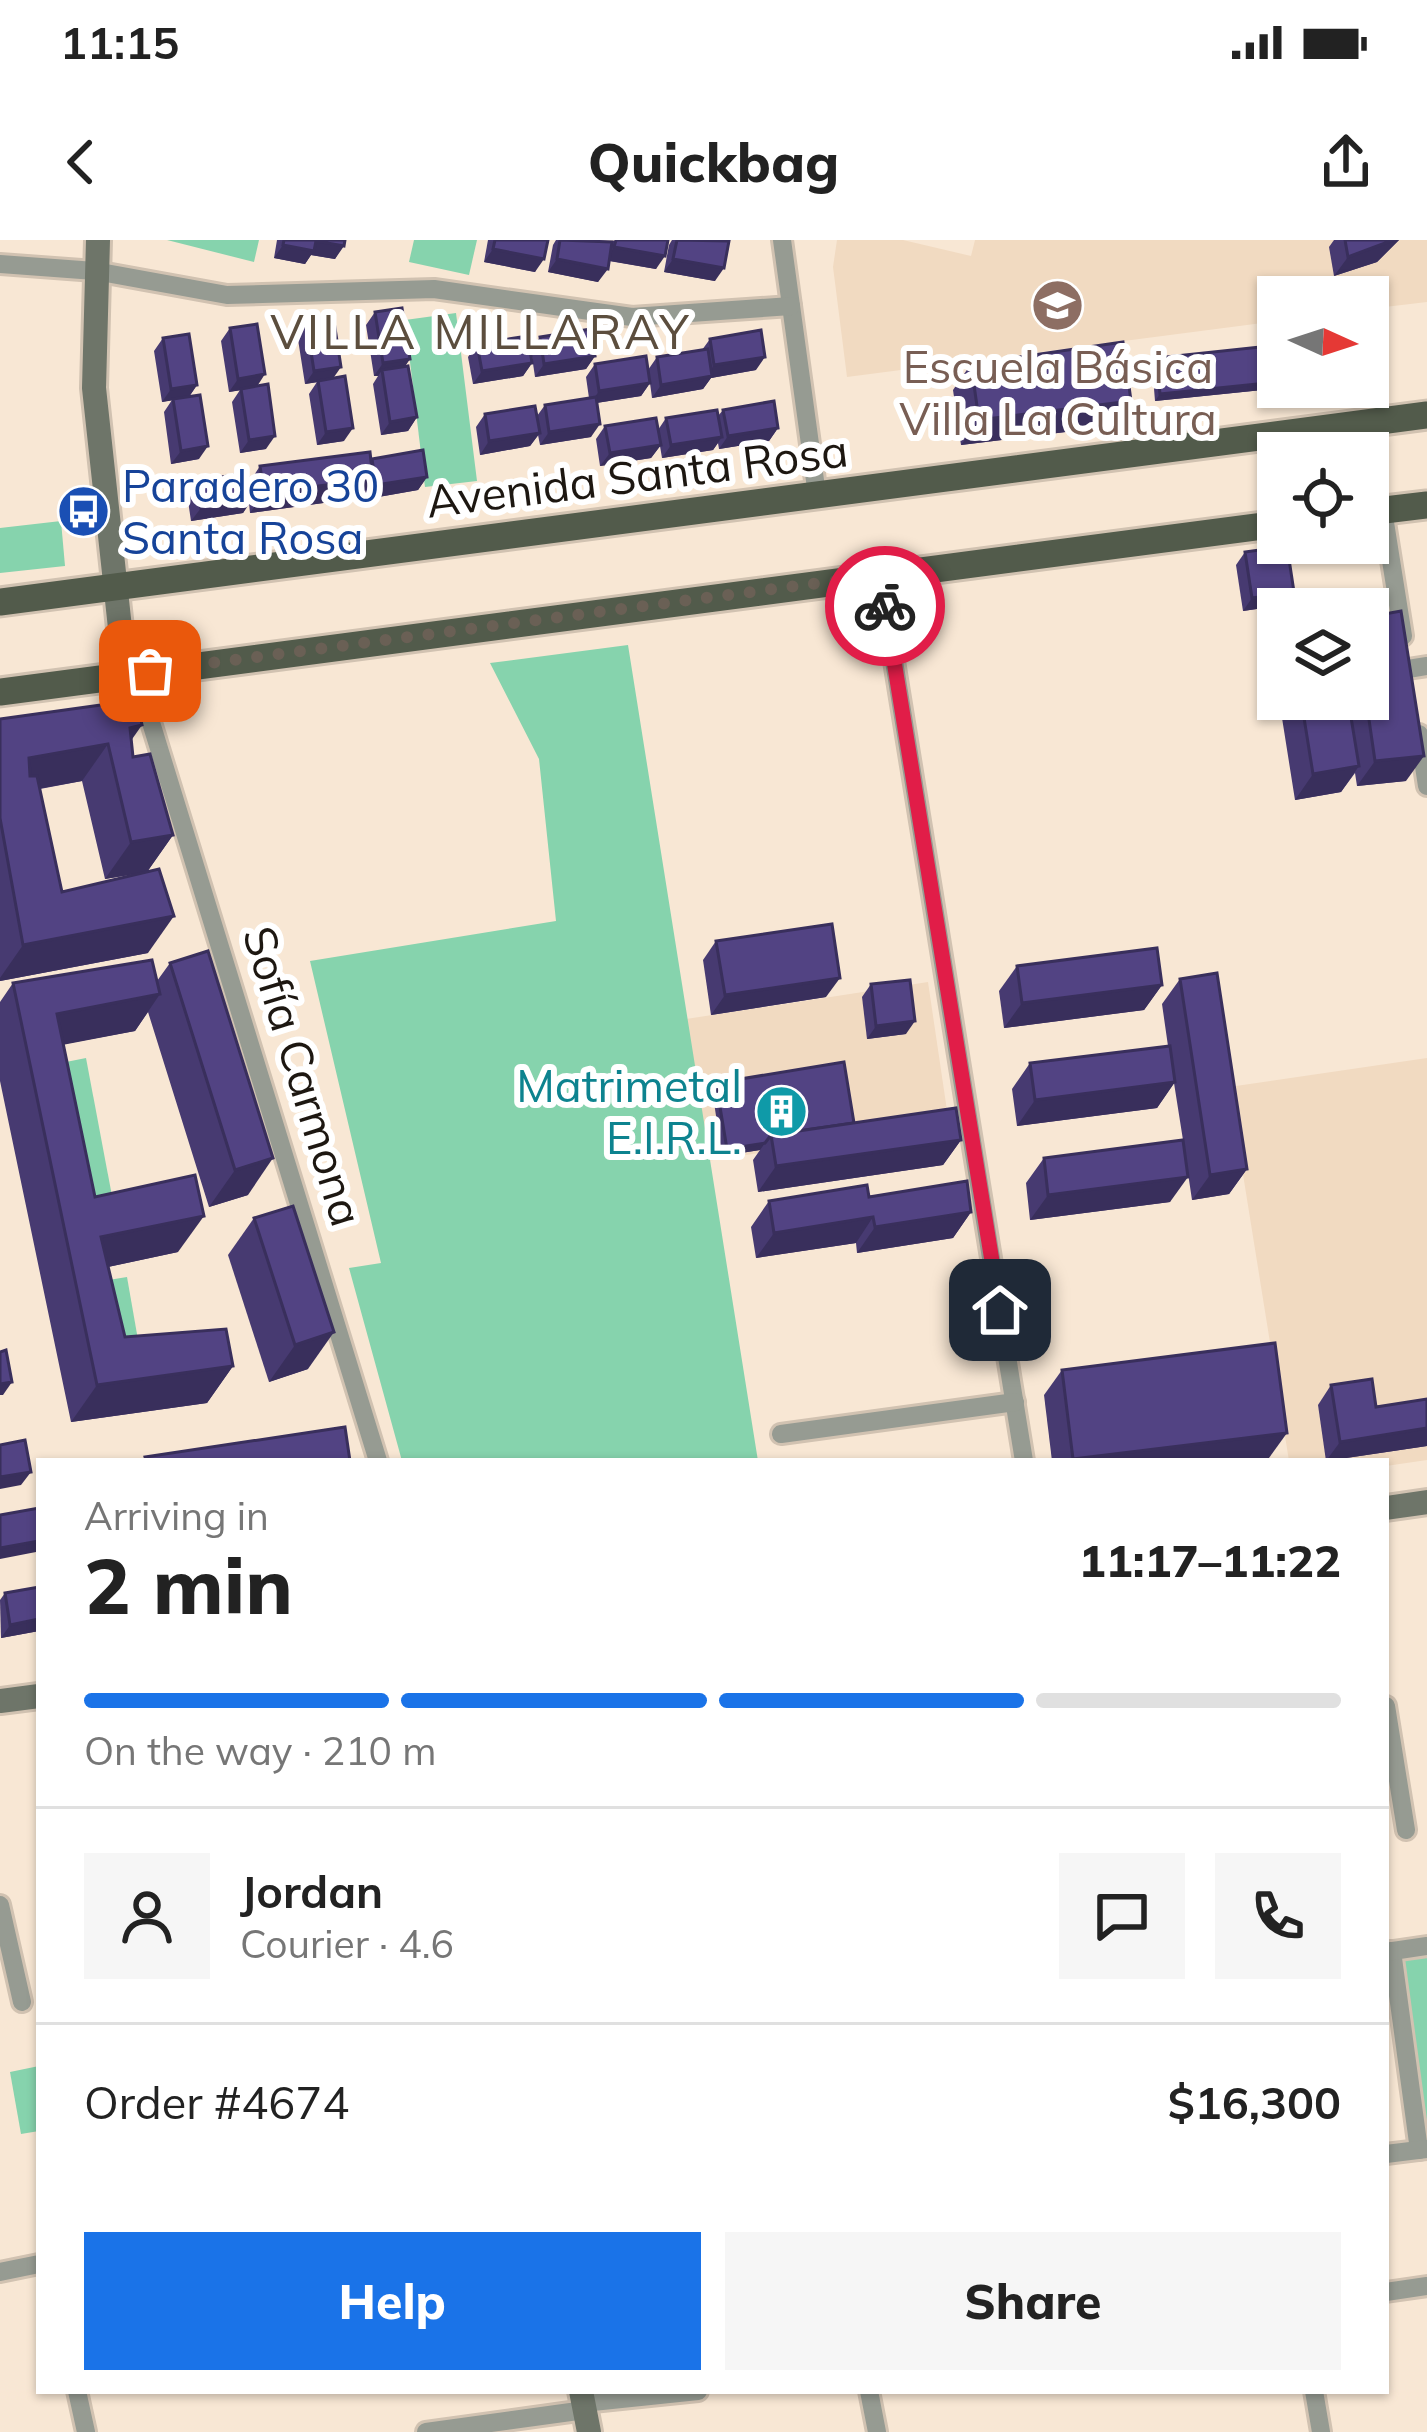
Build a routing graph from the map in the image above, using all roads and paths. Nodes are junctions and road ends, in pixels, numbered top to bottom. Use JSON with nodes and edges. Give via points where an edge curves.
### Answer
{"nodes":[{"id":1,"x":98,"y":240,"type":"edge"},
{"id":2,"x":782,"y":240,"type":"edge"},
{"id":3,"x":0,"y":264,"type":"edge"},
{"id":4,"x":95,"y":271,"type":"junction"},
{"id":5,"x":791,"y":306,"type":"junction"},
{"id":6,"x":1427,"y":415,"type":"edge"},
{"id":7,"x":817,"y":495,"type":"junction"},
{"id":8,"x":1427,"y":505,"type":"edge"},
{"id":9,"x":1389,"y":509,"type":"edge"},
{"id":10,"x":1257,"y":527,"type":"edge"},
{"id":11,"x":1388,"y":564,"type":"edge"},
{"id":12,"x":880,"y":575,"type":"junction"},
{"id":13,"x":114,"y":588,"type":"junction"},
{"id":14,"x":0,"y":602,"type":"edge"},
{"id":15,"x":125,"y":674,"type":"junction"},
{"id":16,"x":1415,"y":682,"type":"edge"},
{"id":17,"x":0,"y":692,"type":"edge"},
{"id":18,"x":149,"y":716,"type":"dead end"},
{"id":19,"x":1424,"y":741,"type":"edge"},
{"id":20,"x":1427,"y":786,"type":"edge"},
{"id":21,"x":1015,"y":1402,"type":"junction"},
{"id":22,"x":781,"y":1434,"type":"dead end"},
{"id":23,"x":377,"y":1458,"type":"edge"},
{"id":24,"x":1024,"y":1458,"type":"edge"},
{"id":25,"x":1427,"y":1502,"type":"edge"},
{"id":26,"x":1389,"y":1508,"type":"edge"},
{"id":27,"x":36,"y":1696,"type":"edge"},
{"id":28,"x":0,"y":1701,"type":"edge"},
{"id":29,"x":1389,"y":1725,"type":"edge"},
{"id":30,"x":1406,"y":1830,"type":"dead end"},
{"id":31,"x":0,"y":1905,"type":"edge"},
{"id":32,"x":1427,"y":1946,"type":"edge"},
{"id":33,"x":1389,"y":1951,"type":"edge"},
{"id":34,"x":22,"y":2002,"type":"dead end"},
{"id":35,"x":1423,"y":2149,"type":"edge"},
{"id":36,"x":1389,"y":2154,"type":"edge"},
{"id":37,"x":36,"y":2265,"type":"edge"},
{"id":38,"x":0,"y":2272,"type":"edge"},
{"id":39,"x":1427,"y":2286,"type":"edge"},
{"id":40,"x":1389,"y":2292,"type":"edge"},
{"id":41,"x":78,"y":2394,"type":"edge"},
{"id":42,"x":679,"y":2394,"type":"edge"},
{"id":43,"x":870,"y":2394,"type":"edge"},
{"id":44,"x":1315,"y":2394,"type":"edge"},
{"id":45,"x":584,"y":2409,"type":"edge"},
{"id":46,"x":86,"y":2432,"type":"edge"},
{"id":47,"x":426,"y":2432,"type":"edge"},
{"id":48,"x":877,"y":2432,"type":"edge"},
{"id":49,"x":1321,"y":2432,"type":"edge"}],
"edges":[{"from":1,"to":4,"type":"street"},
{"from":2,"to":5,"type":"street"},
{"from":3,"to":4,"type":"street"},
{"from":4,"to":5,"type":"street","via":[[227,296],[434,289],[632,317]]},
{"from":4,"to":13,"type":"street","via":[[94,388]]},
{"from":5,"to":7,"type":"street"},
{"from":6,"to":7,"type":"main road","name":"Avenida Santa Rosa"},
{"from":7,"to":13,"type":"main road","name":"Avenida Santa Rosa"},
{"from":8,"to":9,"type":"main road"},
{"from":10,"to":12,"type":"main road"},
{"from":11,"to":16,"type":"street"},
{"from":12,"to":15,"type":"main road"},
{"from":12,"to":21,"type":"street"},
{"from":13,"to":14,"type":"main road","name":"Avenida Santa Rosa"},
{"from":13,"to":15,"type":"street"},
{"from":15,"to":17,"type":"main road"},
{"from":16,"to":19,"type":"street"},
{"from":18,"to":23,"type":"street","name":"Sofía Carmona"},
{"from":19,"to":20,"type":"street"},
{"from":21,"to":22,"type":"street"},
{"from":21,"to":24,"type":"street"},
{"from":25,"to":26,"type":"street"},
{"from":27,"to":28,"type":"street"},
{"from":29,"to":30,"type":"street"},
{"from":31,"to":34,"type":"street"},
{"from":32,"to":33,"type":"street"},
{"from":33,"to":35,"type":"street"},
{"from":35,"to":36,"type":"street"},
{"from":37,"to":38,"type":"street"},
{"from":39,"to":40,"type":"street"},
{"from":41,"to":46,"type":"street"},
{"from":42,"to":45,"type":"street"},
{"from":43,"to":48,"type":"street"},
{"from":44,"to":49,"type":"street"},
{"from":45,"to":47,"type":"street"}]}
